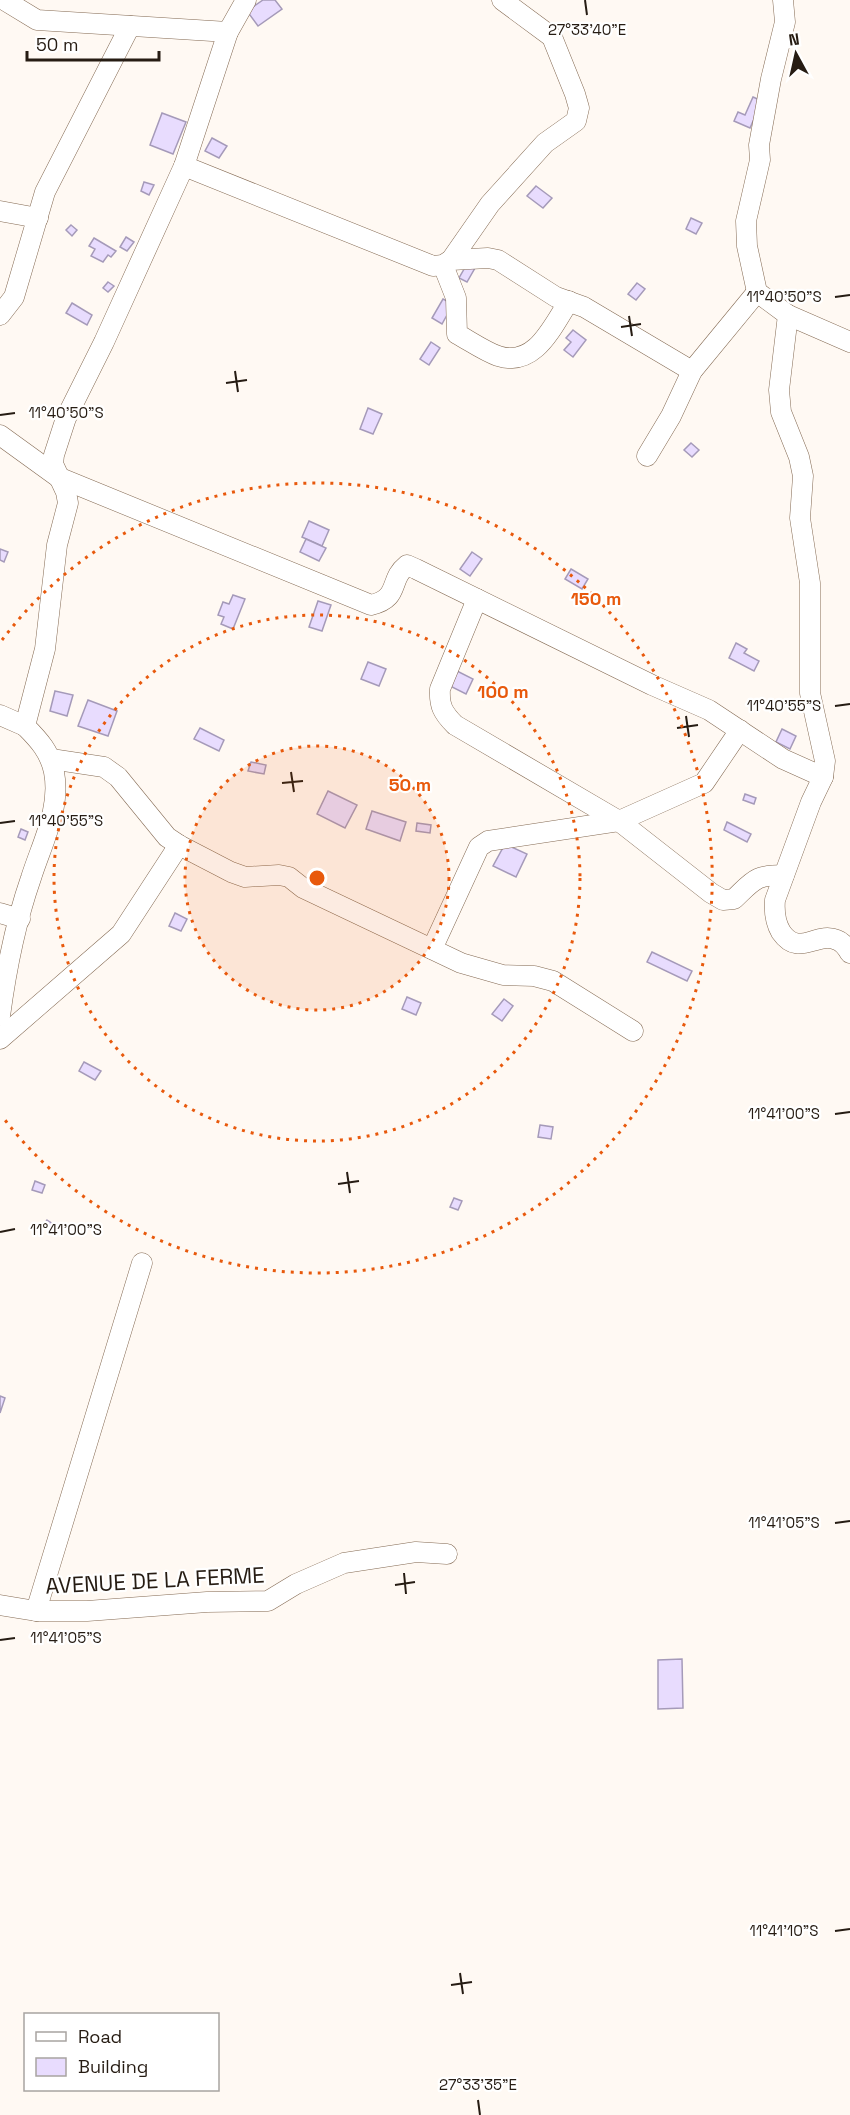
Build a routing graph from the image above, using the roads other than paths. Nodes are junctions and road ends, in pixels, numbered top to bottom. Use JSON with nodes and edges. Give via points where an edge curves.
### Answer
{"nodes":[{"id":1,"x":4,"y":0,"type":"edge"},
{"id":2,"x":246,"y":0,"type":"edge"},
{"id":3,"x":502,"y":0,"type":"edge"},
{"id":4,"x":783,"y":0,"type":"edge"},
{"id":5,"x":130,"y":26,"type":"junction"},
{"id":6,"x":228,"y":32,"type":"junction"},
{"id":7,"x":184,"y":166,"type":"junction"},
{"id":8,"x":0,"y":212,"type":"edge"},
{"id":9,"x":38,"y":218,"type":"junction"},
{"id":10,"x":447,"y":262,"type":"junction"},
{"id":11,"x":757,"y":292,"type":"junction"},
{"id":12,"x":569,"y":301,"type":"junction"},
{"id":13,"x":0,"y":315,"type":"edge"},
{"id":14,"x":788,"y":315,"type":"junction"},
{"id":15,"x":850,"y":342,"type":"edge"},
{"id":16,"x":692,"y":371,"type":"junction"},
{"id":17,"x":0,"y":435,"type":"edge"},
{"id":18,"x":647,"y":456,"type":"dead end"},
{"id":19,"x":58,"y":477,"type":"junction"},
{"id":20,"x":477,"y":599,"type":"junction"},
{"id":21,"x":0,"y":715,"type":"edge"},
{"id":22,"x":25,"y":726,"type":"junction"},
{"id":23,"x":740,"y":730,"type":"junction"},
{"id":24,"x":51,"y":759,"type":"junction"},
{"id":25,"x":823,"y":777,"type":"junction"},
{"id":26,"x":619,"y":821,"type":"junction"},
{"id":27,"x":179,"y":845,"type":"junction"},
{"id":28,"x":784,"y":875,"type":"junction"},
{"id":29,"x":0,"y":914,"type":"edge"},
{"id":30,"x":20,"y":919,"type":"junction"},
{"id":31,"x":432,"y":949,"type":"junction"},
{"id":32,"x":850,"y":953,"type":"edge"},
{"id":33,"x":0,"y":1016,"type":"edge"},
{"id":34,"x":633,"y":1031,"type":"dead end"},
{"id":35,"x":0,"y":1034,"type":"edge"},
{"id":36,"x":0,"y":1040,"type":"edge"},
{"id":37,"x":142,"y":1263,"type":"dead end"},
{"id":38,"x":447,"y":1554,"type":"dead end"},
{"id":39,"x":0,"y":1605,"type":"edge"},
{"id":40,"x":36,"y":1611,"type":"junction"}],
"edges":[{"from":1,"to":5,"type":"street","via":[[37,20]]},
{"from":2,"to":6,"type":"street"},
{"from":3,"to":10,"type":"street","via":[[552,37],[579,108],[576,121],[545,144],[490,204]]},
{"from":4,"to":11,"type":"street","via":[[785,22],[746,221]]},
{"from":5,"to":6,"type":"street"},
{"from":5,"to":9,"type":"street","via":[[45,192]]},
{"from":6,"to":7,"type":"street"},
{"from":7,"to":10,"type":"street","via":[[433,266]]},
{"from":7,"to":19,"type":"street","via":[[66,418],[54,455]]},
{"from":8,"to":9,"type":"street"},
{"from":9,"to":13,"type":"street","via":[[14,297]]},
{"from":10,"to":12,"type":"street","via":[[498,260],[556,297]]},
{"from":10,"to":12,"type":"street","via":[[456,298],[457,333],[496,355],[510,359],[525,357],[540,345]]},
{"from":11,"to":14,"type":"street"},
{"from":11,"to":16,"type":"street"},
{"from":12,"to":16,"type":"street"},
{"from":14,"to":15,"type":"street"},
{"from":14,"to":25,"type":"street","via":[[778,390],[781,412],[803,476],[800,518],[810,583],[810,693],[823,746]]},
{"from":16,"to":18,"type":"street"},
{"from":17,"to":19,"type":"street"},
{"from":19,"to":20,"type":"street","via":[[371,605],[383,602],[391,594],[400,571],[407,566]]},
{"from":19,"to":22,"type":"street","via":[[68,503],[57,545],[45,649]]},
{"from":20,"to":23,"type":"street","via":[[709,710]]},
{"from":20,"to":26,"type":"street","via":[[440,689],[443,713],[454,725]]},
{"from":21,"to":22,"type":"street"},
{"from":22,"to":24,"type":"street"},
{"from":23,"to":25,"type":"street","via":[[783,759]]},
{"from":23,"to":26,"type":"street","via":[[704,783]]},
{"from":24,"to":27,"type":"street","via":[[104,767],[118,777],[167,837]]},
{"from":24,"to":30,"type":"street","via":[[55,789],[51,821]]},
{"from":25,"to":28,"type":"street"},
{"from":26,"to":28,"type":"street","via":[[723,900],[734,899],[765,875]]},
{"from":26,"to":31,"type":"street","via":[[488,841],[480,847]]},
{"from":27,"to":31,"type":"street","via":[[245,877],[289,877],[303,888]]},
{"from":27,"to":36,"type":"street","via":[[121,934]]},
{"from":28,"to":32,"type":"street","via":[[774,912],[787,940],[795,944],[837,940]]},
{"from":29,"to":30,"type":"street"},
{"from":30,"to":33,"type":"street"},
{"from":31,"to":34,"type":"street","via":[[461,963],[503,975],[553,981]]},
{"from":35,"to":36,"type":"street"},
{"from":37,"to":40,"type":"street"},
{"from":38,"to":40,"type":"street","name":"AVENUE DE LA FERME","via":[[416,1552],[344,1563],[268,1601]]},
{"from":39,"to":40,"type":"street","name":"AVENUE DE LA FERME"}]}
